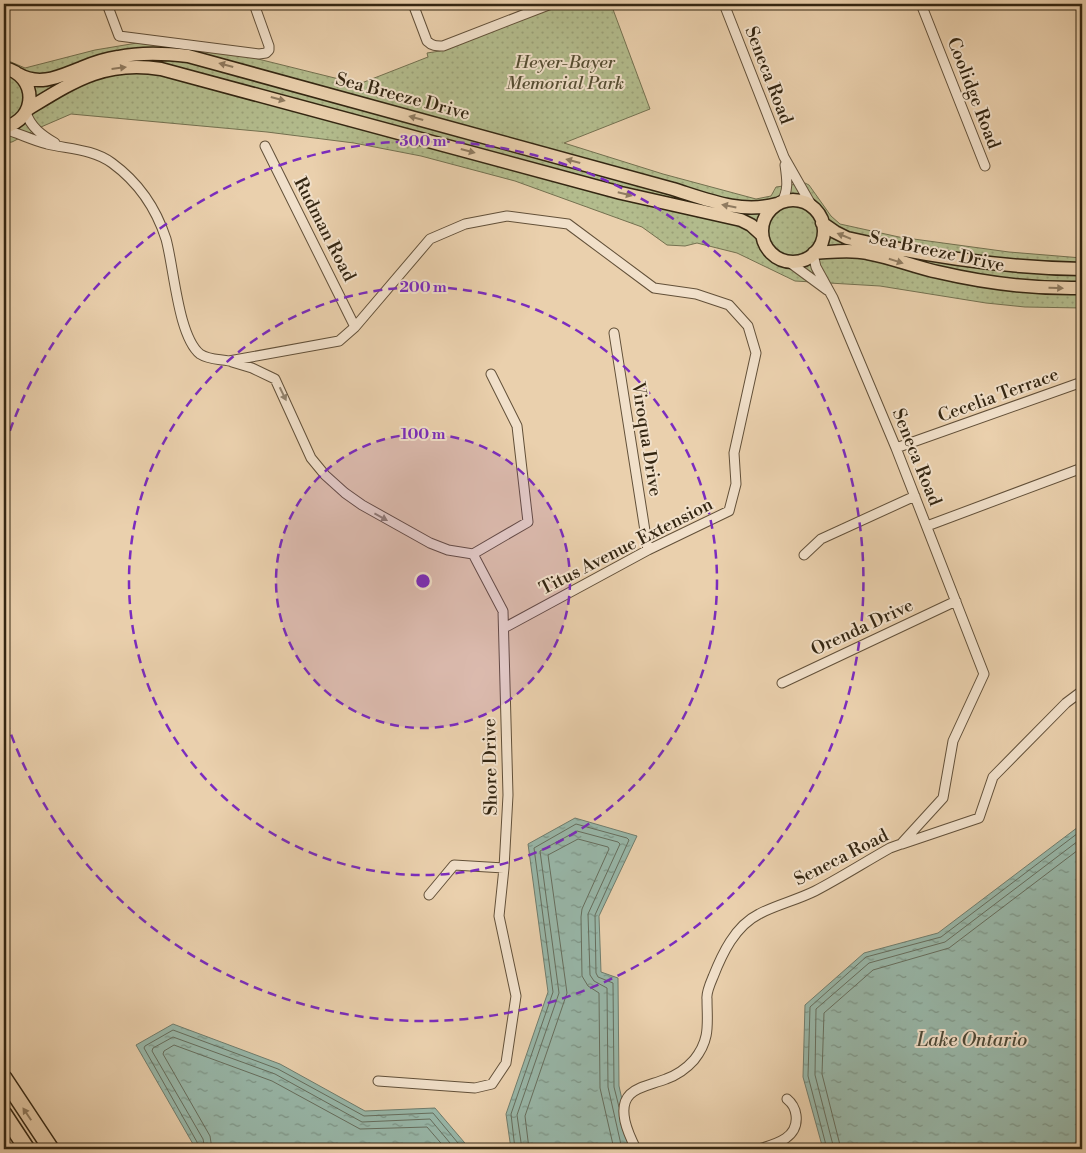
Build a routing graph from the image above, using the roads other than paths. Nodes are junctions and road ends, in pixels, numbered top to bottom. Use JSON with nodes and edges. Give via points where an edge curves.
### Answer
{"nodes":[{"id":1,"x":107,"y":4,"type":"edge"},
{"id":2,"x":254,"y":4,"type":"edge"},
{"id":3,"x":413,"y":4,"type":"edge"},
{"id":4,"x":551,"y":4,"type":"edge"},
{"id":5,"x":724,"y":4,"type":"edge"},
{"id":6,"x":922,"y":4,"type":"edge"},
{"id":7,"x":4,"y":68,"type":"edge"},
{"id":8,"x":18,"y":74,"type":"junction"},
{"id":9,"x":27,"y":110,"type":"junction"},
{"id":10,"x":4,"y":128,"type":"edge"},
{"id":11,"x":265,"y":146,"type":"dead end"},
{"id":12,"x":65,"y":148,"type":"junction"},
{"id":13,"x":784,"y":157,"type":"junction"},
{"id":14,"x":985,"y":166,"type":"dead end"},
{"id":15,"x":779,"y":204,"type":"junction"},
{"id":16,"x":813,"y":208,"type":"junction"},
{"id":17,"x":822,"y":222,"type":"junction"},
{"id":18,"x":762,"y":235,"type":"junction"},
{"id":19,"x":814,"y":254,"type":"junction"},
{"id":20,"x":789,"y":262,"type":"junction"},
{"id":21,"x":1082,"y":269,"type":"edge"},
{"id":22,"x":1082,"y":288,"type":"edge"},
{"id":23,"x":827,"y":290,"type":"junction"},
{"id":24,"x":355,"y":327,"type":"junction"},
{"id":25,"x":614,"y":334,"type":"dead end"},
{"id":26,"x":229,"y":361,"type":"junction"},
{"id":27,"x":490,"y":374,"type":"dead end"},
{"id":28,"x":1082,"y":382,"type":"edge"},
{"id":29,"x":896,"y":448,"type":"junction"},
{"id":30,"x":1082,"y":468,"type":"edge"},
{"id":31,"x":915,"y":496,"type":"junction"},
{"id":32,"x":927,"y":526,"type":"junction"},
{"id":33,"x":648,"y":550,"type":"junction"},
{"id":34,"x":473,"y":554,"type":"junction"},
{"id":35,"x":804,"y":555,"type":"dead end"},
{"id":36,"x":956,"y":601,"type":"junction"},
{"id":37,"x":504,"y":628,"type":"junction"},
{"id":38,"x":782,"y":683,"type":"dead end"},
{"id":39,"x":1082,"y":691,"type":"edge"},
{"id":40,"x":901,"y":844,"type":"junction"},
{"id":41,"x":504,"y":868,"type":"junction"},
{"id":42,"x":429,"y":895,"type":"dead end"},
{"id":43,"x":4,"y":1078,"type":"edge"},
{"id":44,"x":378,"y":1082,"type":"dead end"},
{"id":45,"x":787,"y":1099,"type":"dead end"},
{"id":46,"x":4,"y":1114,"type":"edge"},
{"id":47,"x":27,"y":1149,"type":"edge"},
{"id":48,"x":51,"y":1149,"type":"edge"},
{"id":49,"x":636,"y":1149,"type":"edge"},
{"id":50,"x":759,"y":1149,"type":"edge"}],
"edges":[{"from":1,"to":2,"type":"street","via":[[119,36],[259,54],[269,50]]},
{"from":3,"to":4,"type":"street","via":[[427,41],[436,46],[444,46]]},
{"from":5,"to":13,"type":"street","name":"Seneca Road"},
{"from":6,"to":14,"type":"street","name":"Coolidge Road"},
{"from":7,"to":8,"type":"main road","name":"Sea Breeze Drive"},
{"from":8,"to":9,"type":"main road","via":[[29,91]]},
{"from":15,"to":8,"type":"main road","name":"Sea Breeze Drive","one_way":true,"via":[[748,208],[721,204],[194,57],[124,56],[93,63],[47,80],[27,79]]},
{"from":9,"to":10,"type":"main road","name":"Sea Breeze Drive","via":[[18,121]]},
{"from":9,"to":12,"type":"street","name":"Titus Avenue Extension","via":[[31,123],[39,132]]},
{"from":9,"to":18,"type":"main road","name":"Sea Breeze Drive","one_way":true,"via":[[66,85],[92,74],[126,67],[161,69],[621,194],[741,220]]},
{"from":10,"to":12,"type":"street","name":"Titus Avenue Extension"},
{"from":11,"to":24,"type":"street","name":"Rudman Road"},
{"from":12,"to":26,"type":"street","name":"Titus Avenue Extension","via":[[108,160],[144,194],[165,238],[190,340],[203,356]]},
{"from":13,"to":15,"type":"street","name":"Seneca Road","via":[[787,187]]},
{"from":13,"to":16,"type":"street","name":"Seneca Road"},
{"from":15,"to":16,"type":"main road","via":[[802,202]]},
{"from":15,"to":18,"type":"main road","via":[[764,218]]},
{"from":16,"to":17,"type":"main road"},
{"from":17,"to":19,"type":"main road","via":[[823,236]]},
{"from":21,"to":17,"type":"main road","name":"Sea Breeze Drive","one_way":true,"via":[[1025,267],[930,256],[847,238]]},
{"from":18,"to":20,"type":"main road","via":[[774,256]]},
{"from":19,"to":20,"type":"main road","via":[[804,260]]},
{"from":19,"to":22,"type":"main road","name":"Sea Breeze Drive","one_way":true,"via":[[861,252],[983,282]]},
{"from":19,"to":23,"type":"street","name":"Seneca Road","via":[[816,267]]},
{"from":20,"to":23,"type":"street","name":"Seneca Road"},
{"from":23,"to":29,"type":"street","name":"Seneca Road"},
{"from":24,"to":26,"type":"street","name":"Titus Avenue Extension","via":[[339,341]]},
{"from":24,"to":33,"type":"street","name":"Titus Avenue Extension","via":[[430,239],[465,224],[508,216],[568,224],[654,288],[696,294],[728,305],[748,326],[756,353],[734,453],[736,484],[729,511]]},
{"from":25,"to":33,"type":"street","name":"Viroqua Drive"},
{"from":26,"to":34,"type":"street","one_way":true,"via":[[275,379],[311,458],[345,493],[430,543]]},
{"from":27,"to":34,"type":"street","via":[[517,426],[528,522]]},
{"from":28,"to":29,"type":"street","name":"Cecelia Terrace"},
{"from":29,"to":31,"type":"street","name":"Seneca Road"},
{"from":30,"to":32,"type":"street"},
{"from":31,"to":32,"type":"street","name":"Seneca Road"},
{"from":31,"to":35,"type":"street","via":[[821,539]]},
{"from":32,"to":36,"type":"street","name":"Seneca Road"},
{"from":33,"to":37,"type":"street","name":"Titus Avenue Extension"},
{"from":34,"to":37,"type":"street","name":"Shore Drive","via":[[503,611]]},
{"from":36,"to":38,"type":"street","name":"Orenda Drive"},
{"from":36,"to":40,"type":"street","name":"Seneca Road","via":[[984,674],[953,741],[943,798]]},
{"from":37,"to":41,"type":"street","name":"Shore Drive","via":[[508,795]]},
{"from":39,"to":40,"type":"street","via":[[992,777],[979,818]]},
{"from":40,"to":49,"type":"street","name":"Seneca Road","via":[[812,892],[758,914],[731,939],[706,998],[708,1030],[694,1060],[678,1074],[646,1084],[626,1099],[625,1122]]},
{"from":41,"to":42,"type":"street","via":[[454,865]]},
{"from":41,"to":44,"type":"street","name":"Shore Drive","via":[[499,916],[516,996],[506,1063],[501,1072],[492,1084],[475,1088]]},
{"from":48,"to":43,"type":"highway","one_way":true},
{"from":45,"to":50,"type":"street","via":[[795,1108],[797,1122],[793,1131],[783,1141]]},
{"from":46,"to":47,"type":"highway"}]}
